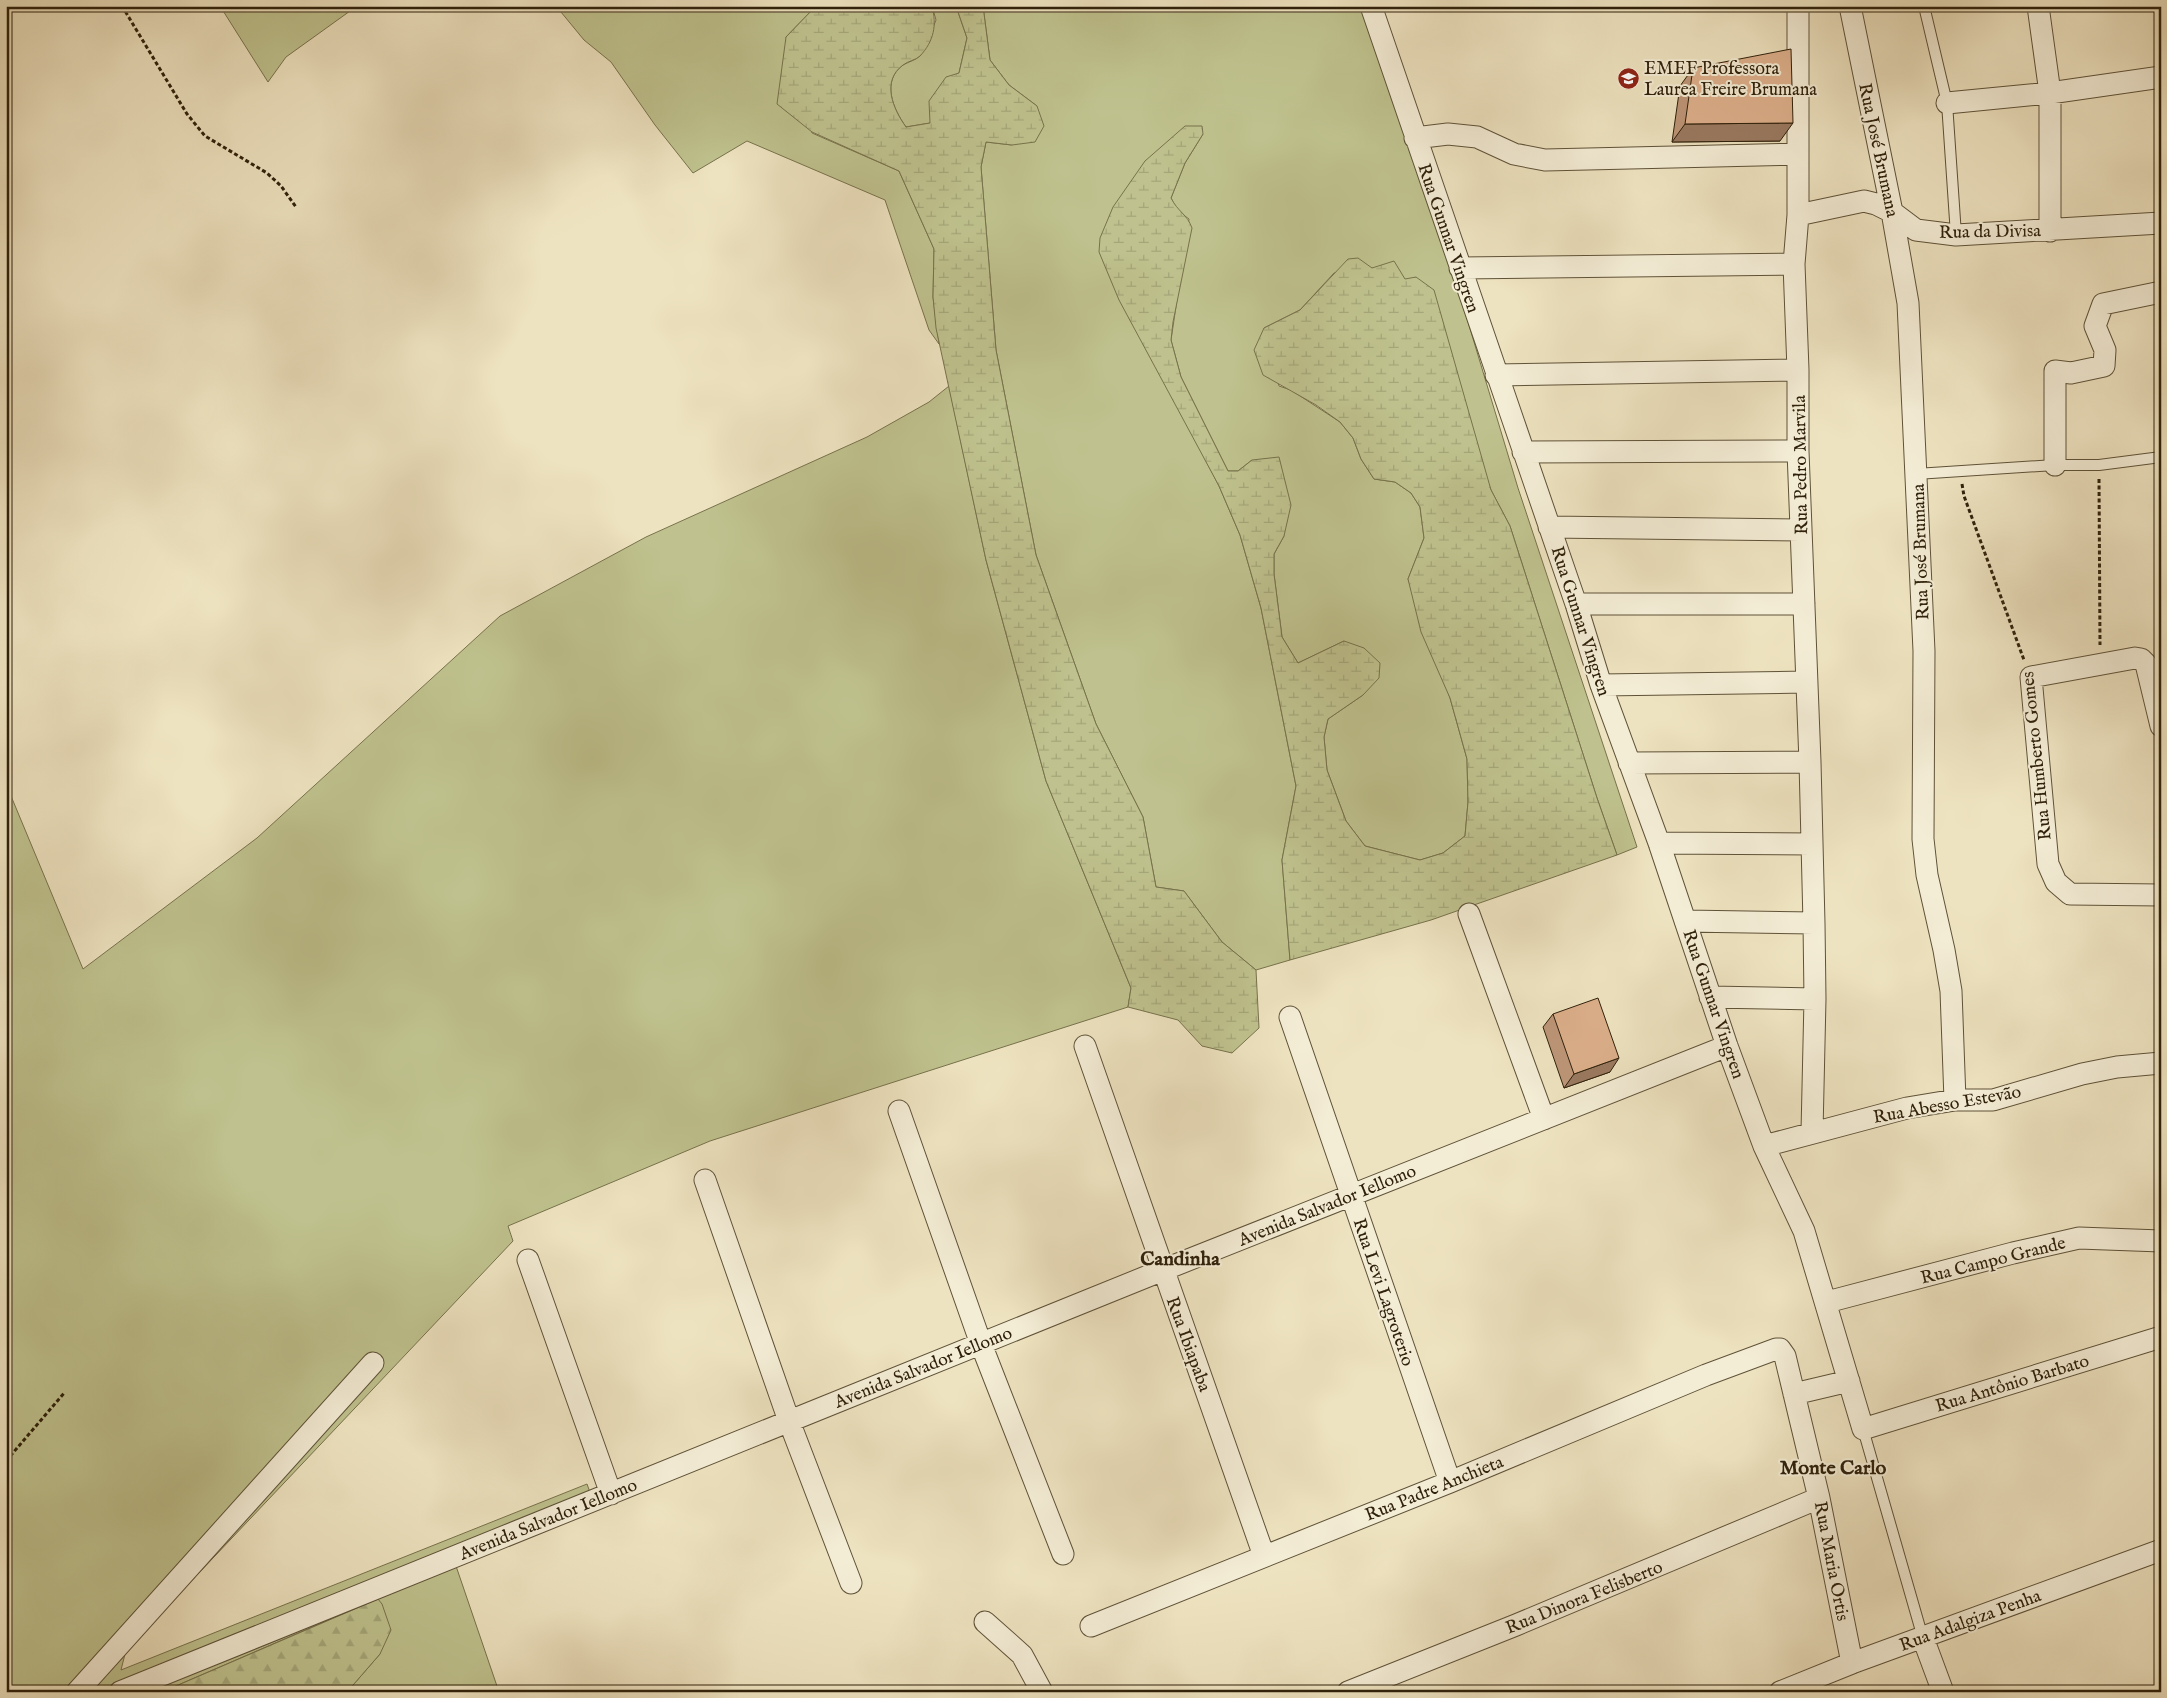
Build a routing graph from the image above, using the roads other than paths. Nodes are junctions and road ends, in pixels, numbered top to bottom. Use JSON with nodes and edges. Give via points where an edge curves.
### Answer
{"nodes":[{"id":1,"x":1371,"y":6,"type":"edge"},
{"id":2,"x":1798,"y":6,"type":"edge"},
{"id":3,"x":1850,"y":6,"type":"edge"},
{"id":4,"x":1936,"y":6,"type":"edge"},
{"id":5,"x":2038,"y":6,"type":"edge"},
{"id":6,"x":1924,"y":7,"type":"edge"},
{"id":7,"x":2161,"y":77,"type":"edge"},
{"id":8,"x":2050,"y":93,"type":"junction"},
{"id":9,"x":1947,"y":103,"type":"junction"},
{"id":10,"x":1415,"y":138,"type":"junction"},
{"id":11,"x":1798,"y":154,"type":"junction"},
{"id":12,"x":1892,"y":212,"type":"junction"},
{"id":13,"x":1798,"y":215,"type":"junction"},
{"id":14,"x":2161,"y":223,"type":"edge"},
{"id":15,"x":2050,"y":231,"type":"junction"},
{"id":16,"x":1956,"y":235,"type":"junction"},
{"id":17,"x":1794,"y":264,"type":"junction"},
{"id":18,"x":1460,"y":268,"type":"junction"},
{"id":19,"x":2161,"y":292,"type":"edge"},
{"id":20,"x":1798,"y":370,"type":"junction"},
{"id":21,"x":1496,"y":375,"type":"junction"},
{"id":22,"x":1798,"y":451,"type":"junction"},
{"id":23,"x":1523,"y":452,"type":"junction"},
{"id":24,"x":2161,"y":457,"type":"edge"},
{"id":25,"x":2055,"y":465,"type":"junction"},
{"id":26,"x":1916,"y":474,"type":"junction"},
{"id":27,"x":1549,"y":527,"type":"junction"},
{"id":28,"x":1800,"y":530,"type":"junction"},
{"id":29,"x":1576,"y":604,"type":"junction"},
{"id":30,"x":1804,"y":604,"type":"junction"},
{"id":31,"x":1806,"y":682,"type":"junction"},
{"id":32,"x":1601,"y":685,"type":"junction"},
{"id":33,"x":2161,"y":726,"type":"edge"},
{"id":34,"x":1810,"y":762,"type":"junction"},
{"id":35,"x":1629,"y":764,"type":"junction"},
{"id":36,"x":1659,"y":843,"type":"junction"},
{"id":37,"x":1812,"y":844,"type":"junction"},
{"id":38,"x":2161,"y":895,"type":"edge"},
{"id":39,"x":1469,"y":914,"type":"dead end"},
{"id":40,"x":1685,"y":920,"type":"junction"},
{"id":41,"x":1814,"y":923,"type":"junction"},
{"id":42,"x":1710,"y":997,"type":"junction"},
{"id":43,"x":1815,"y":999,"type":"junction"},
{"id":44,"x":1290,"y":1017,"type":"dead end"},
{"id":45,"x":1085,"y":1046,"type":"dead end"},
{"id":46,"x":1727,"y":1046,"type":"junction"},
{"id":47,"x":2161,"y":1063,"type":"edge"},
{"id":48,"x":1955,"y":1100,"type":"junction"},
{"id":49,"x":899,"y":1110,"type":"dead end"},
{"id":50,"x":1544,"y":1119,"type":"junction"},
{"id":51,"x":1812,"y":1132,"type":"junction"},
{"id":52,"x":1764,"y":1146,"type":"junction"},
{"id":53,"x":705,"y":1180,"type":"dead end"},
{"id":54,"x":1351,"y":1195,"type":"junction"},
{"id":55,"x":2161,"y":1241,"type":"edge"},
{"id":56,"x":528,"y":1260,"type":"dead end"},
{"id":57,"x":1162,"y":1270,"type":"junction"},
{"id":58,"x":1827,"y":1302,"type":"junction"},
{"id":59,"x":2161,"y":1337,"type":"edge"},
{"id":60,"x":981,"y":1344,"type":"junction"},
{"id":61,"x":1776,"y":1349,"type":"joint"},
{"id":62,"x":373,"y":1363,"type":"dead end"},
{"id":63,"x":1849,"y":1381,"type":"junction"},
{"id":64,"x":1794,"y":1394,"type":"junction"},
{"id":65,"x":789,"y":1421,"type":"junction"},
{"id":66,"x":1863,"y":1429,"type":"junction"},
{"id":67,"x":1450,"y":1482,"type":"junction"},
{"id":68,"x":611,"y":1494,"type":"junction"},
{"id":69,"x":1819,"y":1498,"type":"junction"},
{"id":70,"x":2161,"y":1550,"type":"edge"},
{"id":71,"x":1063,"y":1554,"type":"dead end"},
{"id":72,"x":1264,"y":1556,"type":"junction"},
{"id":73,"x":852,"y":1583,"type":"dead end"},
{"id":74,"x":985,"y":1622,"type":"dead end"},
{"id":75,"x":1092,"y":1626,"type":"dead end"},
{"id":76,"x":1923,"y":1638,"type":"junction"},
{"id":77,"x":1852,"y":1663,"type":"junction"},
{"id":78,"x":77,"y":1692,"type":"edge"},
{"id":79,"x":120,"y":1692,"type":"edge"},
{"id":80,"x":1042,"y":1692,"type":"edge"},
{"id":81,"x":1348,"y":1692,"type":"edge"},
{"id":82,"x":1780,"y":1692,"type":"edge"},
{"id":83,"x":1943,"y":1692,"type":"edge"}],
"edges":[{"from":1,"to":10,"type":"street","name":"Rua Gunnar Vingren"},
{"from":2,"to":11,"type":"street","name":"Rua Pedro Marvila"},
{"from":3,"to":12,"type":"street","name":"Rua José Brumana"},
{"from":4,"to":6,"type":"lane"},
{"from":5,"to":8,"type":"street"},
{"from":6,"to":9,"type":"lane"},
{"from":7,"to":8,"type":"street"},
{"from":8,"to":9,"type":"street"},
{"from":8,"to":15,"type":"street"},
{"from":9,"to":16,"type":"lane"},
{"from":10,"to":11,"type":"street","via":[[1448,134],[1477,137],[1514,154],[1545,160]]},
{"from":10,"to":18,"type":"street","name":"Rua Gunnar Vingren"},
{"from":11,"to":13,"type":"street","name":"Rua Pedro Marvila"},
{"from":12,"to":13,"type":"street","name":"Rua da Divisa","via":[[1864,201]]},
{"from":12,"to":16,"type":"street","name":"Rua da Divisa","via":[[1916,230]]},
{"from":12,"to":26,"type":"street","name":"Rua José Brumana","via":[[1908,303]]},
{"from":13,"to":17,"type":"street","name":"Rua Pedro Marvila"},
{"from":14,"to":15,"type":"street","name":"Rua da Divisa"},
{"from":15,"to":16,"type":"street","name":"Rua da Divisa"},
{"from":17,"to":18,"type":"street"},
{"from":17,"to":20,"type":"street","name":"Rua Pedro Marvila"},
{"from":18,"to":21,"type":"street","name":"Rua Gunnar Vingren"},
{"from":19,"to":25,"type":"street","via":[[2104,304],[2095,326],[2105,350],[2104,366],[2071,373],[2055,370]]},
{"from":20,"to":21,"type":"street"},
{"from":20,"to":22,"type":"street","name":"Rua Pedro Marvila"},
{"from":21,"to":23,"type":"street","name":"Rua Gunnar Vingren"},
{"from":22,"to":23,"type":"street"},
{"from":22,"to":28,"type":"street","name":"Rua Pedro Marvila"},
{"from":23,"to":27,"type":"street","name":"Rua Gunnar Vingren"},
{"from":24,"to":25,"type":"lane","via":[[2099,465]]},
{"from":25,"to":26,"type":"lane"},
{"from":26,"to":48,"type":"street","name":"Rua José Brumana","via":[[1924,651],[1923,840],[1927,876],[1951,991]]},
{"from":27,"to":28,"type":"street"},
{"from":27,"to":29,"type":"street","name":"Rua Gunnar Vingren"},
{"from":28,"to":30,"type":"street","name":"Rua Pedro Marvila"},
{"from":29,"to":30,"type":"street"},
{"from":29,"to":32,"type":"street","name":"Rua Gunnar Vingren"},
{"from":30,"to":31,"type":"street","name":"Rua Pedro Marvila"},
{"from":31,"to":32,"type":"street"},
{"from":31,"to":34,"type":"street","name":"Rua Pedro Marvila"},
{"from":32,"to":35,"type":"street","name":"Rua Gunnar Vingren"},
{"from":33,"to":38,"type":"street","name":"Rua Humberto Gomes","via":[[2146,664],[2141,659],[2031,676],[2048,864],[2056,882],[2070,894]]},
{"from":34,"to":35,"type":"street"},
{"from":34,"to":37,"type":"street","name":"Rua Pedro Marvila"},
{"from":35,"to":36,"type":"street","name":"Rua Gunnar Vingren"},
{"from":36,"to":37,"type":"street"},
{"from":36,"to":40,"type":"street","name":"Rua Gunnar Vingren"},
{"from":37,"to":41,"type":"street","name":"Rua Pedro Marvila"},
{"from":39,"to":50,"type":"street"},
{"from":40,"to":41,"type":"street"},
{"from":40,"to":42,"type":"street","name":"Rua Gunnar Vingren"},
{"from":41,"to":43,"type":"street","name":"Rua Pedro Marvila"},
{"from":42,"to":43,"type":"street"},
{"from":42,"to":46,"type":"street","name":"Rua Gunnar Vingren"},
{"from":43,"to":51,"type":"street","name":"Rua Pedro Marvila"},
{"from":44,"to":54,"type":"street","name":"Rua Levi Lagroterio"},
{"from":45,"to":57,"type":"street","name":"Rua Ibiapaba"},
{"from":46,"to":50,"type":"street","name":"Avenida Salvador Iellomo"},
{"from":46,"to":52,"type":"street","name":"Rua Gunnar Vingren"},
{"from":47,"to":48,"type":"street","name":"Rua Abesso Estevão","via":[[2082,1074],[1993,1100]]},
{"from":48,"to":51,"type":"street","name":"Rua Abesso Estevão","via":[[1907,1108]]},
{"from":49,"to":60,"type":"street"},
{"from":50,"to":54,"type":"street","name":"Avenida Salvador Iellomo"},
{"from":51,"to":52,"type":"street","name":"Rua Abesso Estevão"},
{"from":52,"to":58,"type":"street","name":"Rua Gunnar Vingren","via":[[1804,1231]]},
{"from":53,"to":65,"type":"street"},
{"from":54,"to":57,"type":"street","name":"Avenida Salvador Iellomo"},
{"from":54,"to":67,"type":"street","name":"Rua Levi Lagroterio"},
{"from":55,"to":58,"type":"street","name":"Rua Campo Grande","via":[[2079,1238]]},
{"from":56,"to":68,"type":"street"},
{"from":57,"to":60,"type":"street","name":"Avenida Salvador Iellomo"},
{"from":57,"to":72,"type":"street","name":"Rua Ibiapaba"},
{"from":58,"to":63,"type":"street","name":"Rua Gunnar Vingren"},
{"from":59,"to":66,"type":"street","name":"Rua Antônio Barbato"},
{"from":60,"to":65,"type":"street","name":"Avenida Salvador Iellomo"},
{"from":60,"to":71,"type":"street"},
{"from":61,"to":64,"type":"street","name":"Rua Maria Ortis","via":[[1785,1356]]},
{"from":61,"to":67,"type":"street","name":"Rua Padre Anchieta"},
{"from":62,"to":78,"type":"street"},
{"from":63,"to":64,"type":"street"},
{"from":63,"to":66,"type":"street","name":"Rua Gunnar Vingren"},
{"from":64,"to":69,"type":"street","name":"Rua Maria Ortis"},
{"from":65,"to":68,"type":"street","name":"Avenida Salvador Iellomo"},
{"from":65,"to":73,"type":"street"},
{"from":66,"to":76,"type":"lane"},
{"from":67,"to":72,"type":"street","name":"Rua Padre Anchieta"},
{"from":68,"to":79,"type":"street","name":"Avenida Salvador Iellomo"},
{"from":69,"to":77,"type":"street","name":"Rua Maria Ortis"},
{"from":69,"to":81,"type":"street","name":"Rua Dinora Felisberto"},
{"from":70,"to":76,"type":"street","name":"Rua Adalgiza Penha"},
{"from":72,"to":75,"type":"street","name":"Rua Padre Anchieta"},
{"from":74,"to":80,"type":"street","via":[[1022,1655]]},
{"from":76,"to":77,"type":"street","name":"Rua Adalgiza Penha"},
{"from":76,"to":83,"type":"street"},
{"from":77,"to":82,"type":"street","name":"Rua Adalgiza Penha"}]}
